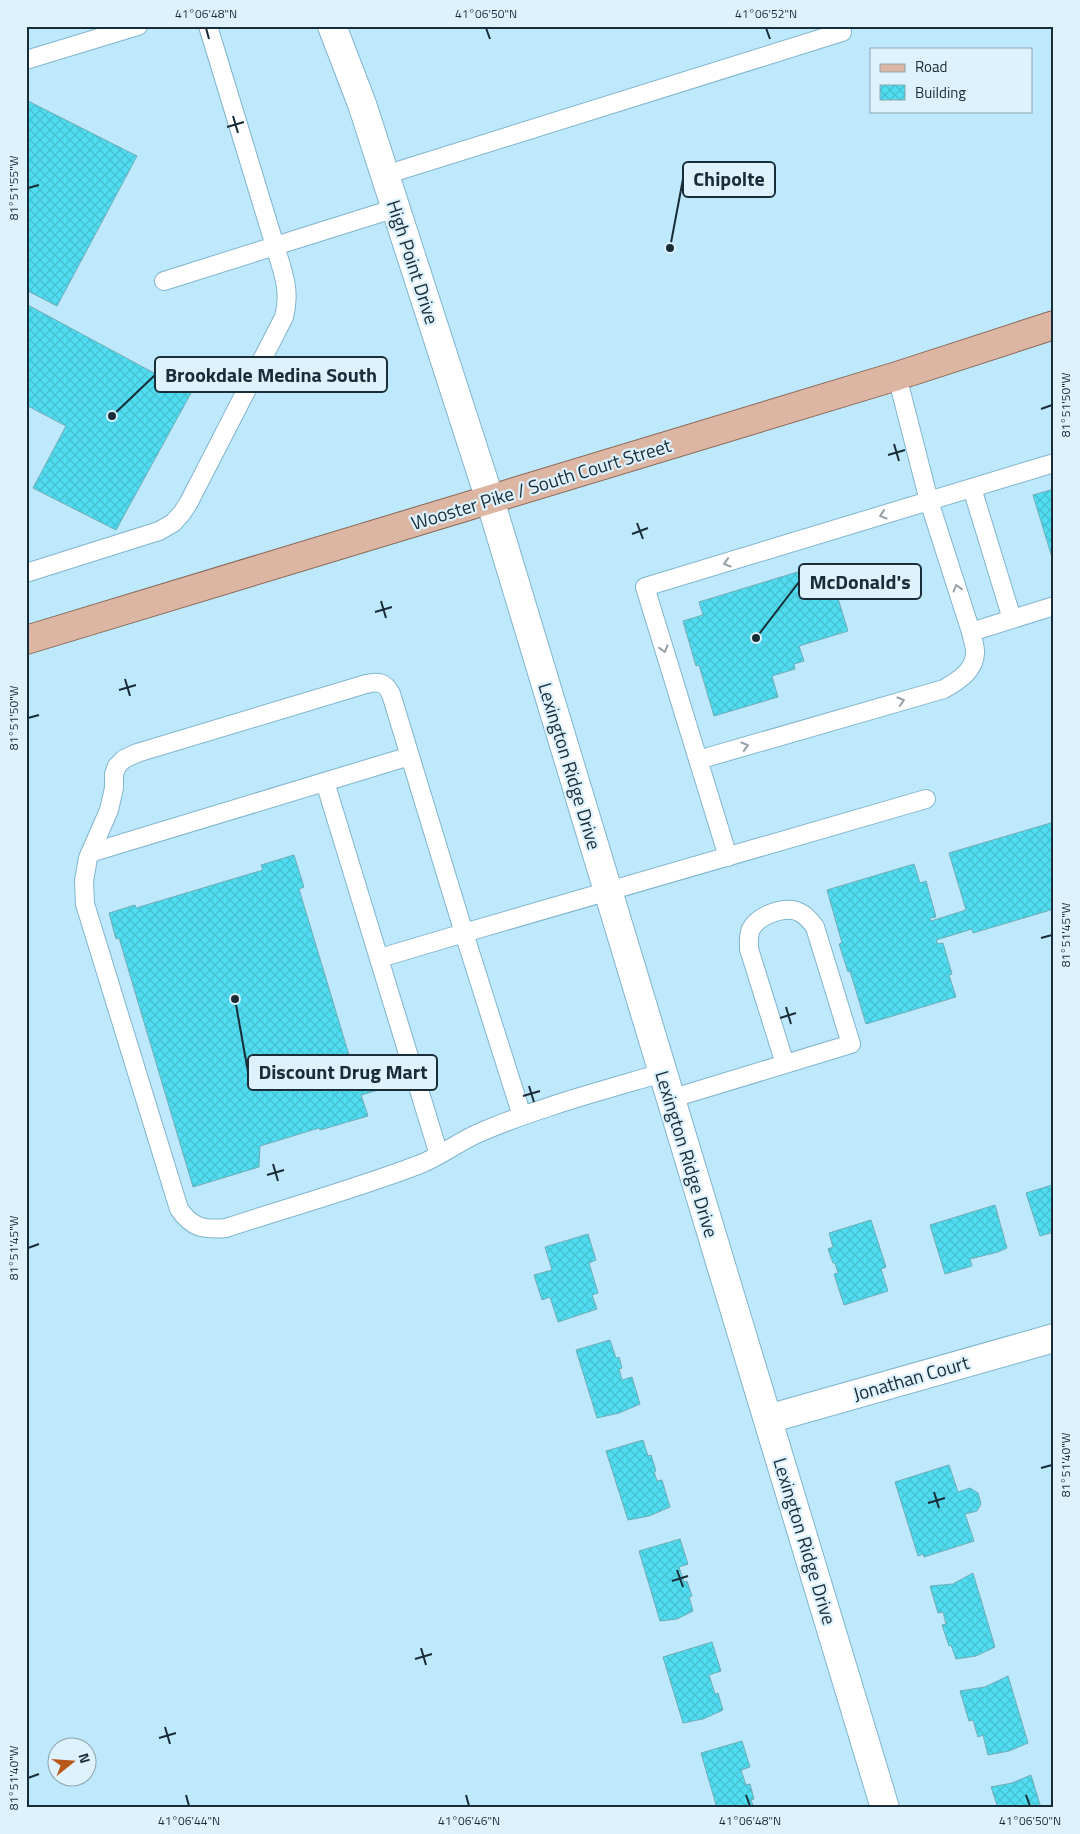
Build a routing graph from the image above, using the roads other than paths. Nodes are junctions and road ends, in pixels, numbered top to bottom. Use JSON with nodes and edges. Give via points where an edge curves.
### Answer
{"nodes":[{"id":1,"x":138,"y":26,"type":"edge"},
{"id":2,"x":208,"y":26,"type":"edge"},
{"id":3,"x":332,"y":26,"type":"edge"},
{"id":4,"x":840,"y":26,"type":"edge"},
{"id":5,"x":26,"y":60,"type":"edge"},
{"id":6,"x":385,"y":176,"type":"junction"},
{"id":7,"x":396,"y":208,"type":"junction"},
{"id":8,"x":274,"y":246,"type":"junction"},
{"id":9,"x":164,"y":281,"type":"dead end"},
{"id":10,"x":1054,"y":325,"type":"edge"},
{"id":11,"x":897,"y":376,"type":"junction"},
{"id":12,"x":1054,"y":463,"type":"edge"},
{"id":13,"x":972,"y":488,"type":"junction"},
{"id":14,"x":490,"y":500,"type":"junction"},
{"id":15,"x":930,"y":501,"type":"junction"},
{"id":16,"x":26,"y":573,"type":"edge"},
{"id":17,"x":1054,"y":606,"type":"edge"},
{"id":18,"x":1012,"y":619,"type":"junction"},
{"id":19,"x":971,"y":632,"type":"junction"},
{"id":20,"x":26,"y":640,"type":"edge"},
{"id":21,"x":410,"y":756,"type":"junction"},
{"id":22,"x":698,"y":760,"type":"junction"},
{"id":23,"x":325,"y":782,"type":"junction"},
{"id":24,"x":926,"y":799,"type":"dead end"},
{"id":25,"x":90,"y":854,"type":"junction"},
{"id":26,"x":728,"y":857,"type":"junction"},
{"id":27,"x":607,"y":891,"type":"junction"},
{"id":28,"x":464,"y":933,"type":"junction"},
{"id":29,"x":380,"y":958,"type":"junction"},
{"id":30,"x":785,"y":1064,"type":"junction"},
{"id":31,"x":662,"y":1073,"type":"junction"},
{"id":32,"x":670,"y":1099,"type":"junction"},
{"id":33,"x":522,"y":1116,"type":"junction"},
{"id":34,"x":440,"y":1155,"type":"junction"},
{"id":35,"x":1054,"y":1338,"type":"edge"},
{"id":36,"x":768,"y":1418,"type":"junction"},
{"id":37,"x":885,"y":1808,"type":"edge"}],
"edges":[{"from":1,"to":5,"type":"lane"},
{"from":2,"to":8,"type":"lane"},
{"from":3,"to":6,"type":"street","name":"High Point Drive"},
{"from":4,"to":6,"type":"lane","via":[[842,32]]},
{"from":6,"to":7,"type":"street","name":"High Point Drive"},
{"from":7,"to":8,"type":"lane"},
{"from":7,"to":14,"type":"street","name":"High Point Drive"},
{"from":8,"to":9,"type":"lane"},
{"from":8,"to":16,"type":"lane","via":[[288,299],[284,318],[182,512],[173,523],[159,531]]},
{"from":10,"to":11,"type":"main road","name":"Wooster Pike / South Court Street"},
{"from":11,"to":14,"type":"main road","name":"Wooster Pike / South Court Street"},
{"from":11,"to":15,"type":"lane"},
{"from":12,"to":13,"type":"lane"},
{"from":13,"to":15,"type":"lane"},
{"from":13,"to":18,"type":"lane"},
{"from":14,"to":20,"type":"main road","name":"Wooster Pike / South Court Street"},
{"from":14,"to":27,"type":"street","name":"Lexington Ridge Drive"},
{"from":19,"to":15,"type":"lane","one_way":true},
{"from":15,"to":22,"type":"lane","one_way":true,"via":[[645,588]]},
{"from":17,"to":18,"type":"lane"},
{"from":18,"to":19,"type":"lane"},
{"from":22,"to":19,"type":"lane","one_way":true,"via":[[944,689],[962,677],[973,662],[976,652]]},
{"from":21,"to":23,"type":"lane"},
{"from":21,"to":25,"type":"lane","via":[[388,687],[375,682],[137,753],[117,766],[109,810]]},
{"from":21,"to":28,"type":"lane"},
{"from":22,"to":26,"type":"lane"},
{"from":23,"to":25,"type":"lane"},
{"from":23,"to":29,"type":"lane"},
{"from":24,"to":26,"type":"lane"},
{"from":25,"to":34,"type":"lane","via":[[84,881],[85,904],[178,1209],[186,1220],[205,1228],[226,1228],[419,1165]]},
{"from":26,"to":27,"type":"lane"},
{"from":27,"to":28,"type":"lane"},
{"from":27,"to":31,"type":"street","name":"Lexington Ridge Drive"},
{"from":28,"to":29,"type":"lane"},
{"from":28,"to":33,"type":"lane"},
{"from":29,"to":34,"type":"lane"},
{"from":30,"to":30,"type":"lane","via":[[851,1044],[815,927],[809,918],[792,910],[763,918],[752,928],[749,936],[749,949]]},
{"from":30,"to":32,"type":"lane"},
{"from":31,"to":32,"type":"street","name":"Lexington Ridge Drive"},
{"from":31,"to":33,"type":"lane"},
{"from":32,"to":36,"type":"street","name":"Lexington Ridge Drive"},
{"from":33,"to":34,"type":"lane","via":[[480,1132]]},
{"from":35,"to":36,"type":"street","name":"Jonathan Court"},
{"from":36,"to":37,"type":"street","name":"Lexington Ridge Drive"}]}
